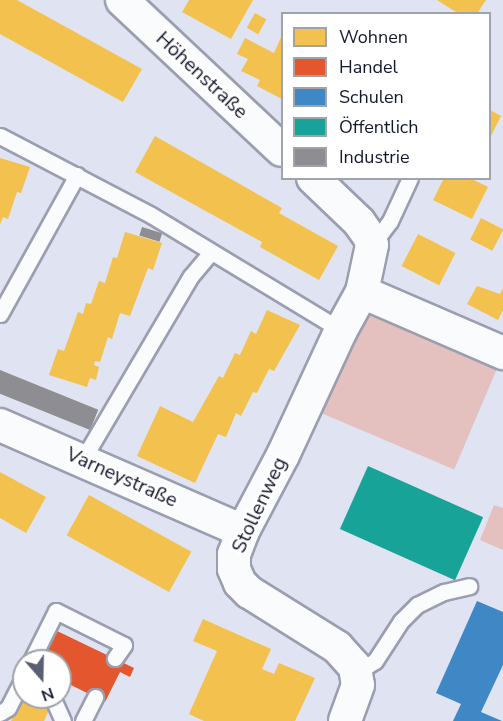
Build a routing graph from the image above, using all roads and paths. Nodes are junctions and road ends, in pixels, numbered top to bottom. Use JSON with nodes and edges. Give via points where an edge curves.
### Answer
{"nodes":[{"id":1,"x":122,"y":0,"type":"edge"},
{"id":2,"x":0,"y":136,"type":"edge"},
{"id":3,"x":281,"y":149,"type":"edge"},
{"id":4,"x":76,"y":175,"type":"junction"},
{"id":5,"x":315,"y":180,"type":"edge"},
{"id":6,"x":409,"y":180,"type":"edge"},
{"id":7,"x":372,"y":245,"type":"junction"},
{"id":8,"x":211,"y":252,"type":"junction"},
{"id":9,"x":362,"y":292,"type":"junction"},
{"id":10,"x":0,"y":315,"type":"edge"},
{"id":11,"x":341,"y":330,"type":"junction"},
{"id":12,"x":503,"y":353,"type":"edge"},
{"id":13,"x":0,"y":425,"type":"edge"},
{"id":14,"x":83,"y":459,"type":"junction"},
{"id":15,"x":243,"y":531,"type":"junction"},
{"id":16,"x":469,"y":586,"type":"dead end"},
{"id":17,"x":37,"y":649,"type":"edge"},
{"id":18,"x":115,"y":658,"type":"dead end"},
{"id":19,"x":355,"y":667,"type":"junction"},
{"id":20,"x":95,"y":697,"type":"dead end"},
{"id":21,"x":83,"y":721,"type":"edge"},
{"id":22,"x":345,"y":721,"type":"edge"}],
"edges":[{"from":1,"to":3,"type":"street","name":"Höhenstraße"},
{"from":2,"to":4,"type":"lane"},
{"from":4,"to":8,"type":"lane"},
{"from":4,"to":10,"type":"lane"},
{"from":5,"to":7,"type":"street","via":[[359,222]]},
{"from":6,"to":7,"type":"lane","via":[[390,221]]},
{"from":7,"to":9,"type":"street","name":"Stollenweg"},
{"from":8,"to":11,"type":"lane"},
{"from":8,"to":14,"type":"lane","via":[[191,276]]},
{"from":9,"to":11,"type":"street","name":"Stollenweg"},
{"from":9,"to":12,"type":"street"},
{"from":11,"to":15,"type":"street","name":"Stollenweg"},
{"from":13,"to":14,"type":"street","name":"Varneystraße"},
{"from":14,"to":15,"type":"street","name":"Varneystraße"},
{"from":15,"to":19,"type":"street","name":"Stollenweg","via":[[234,554],[240,583],[337,647]]},
{"from":16,"to":19,"type":"lane","via":[[417,605],[401,621],[375,661]]},
{"from":17,"to":18,"type":"lane","via":[[56,611],[124,645]]},
{"from":19,"to":22,"type":"street","via":[[358,685]]},
{"from":20,"to":21,"type":"lane"}]}
